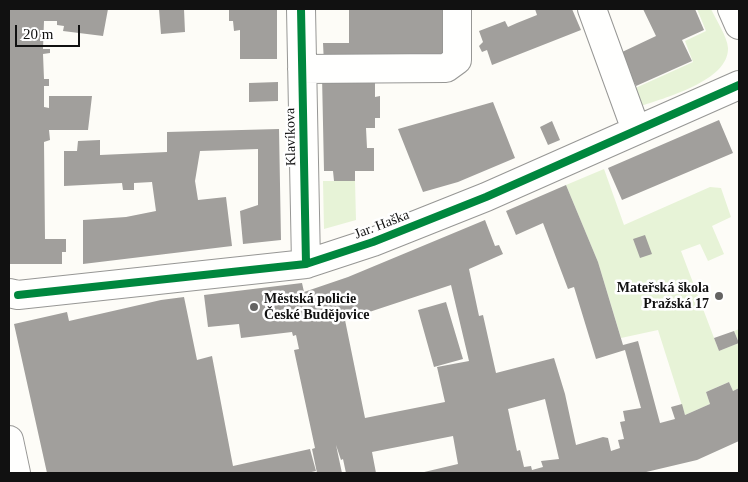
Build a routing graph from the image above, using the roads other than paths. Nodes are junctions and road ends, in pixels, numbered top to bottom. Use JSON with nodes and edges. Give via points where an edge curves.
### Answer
{"nodes":[{"id":1,"x":301,"y":9,"type":"edge"},
{"id":2,"x":457,"y":9,"type":"edge"},
{"id":3,"x":592,"y":9,"type":"edge"},
{"id":4,"x":732,"y":9,"type":"edge"},
{"id":5,"x":739,"y":24,"type":"edge"},
{"id":6,"x":302,"y":69,"type":"junction"},
{"id":7,"x":739,"y":85,"type":"edge"},
{"id":8,"x":636,"y":130,"type":"junction"},
{"id":9,"x":306,"y":264,"type":"junction"},
{"id":10,"x":9,"y":293,"type":"edge"},
{"id":11,"x":9,"y":440,"type":"edge"},
{"id":12,"x":16,"y":473,"type":"edge"}],
"edges":[{"from":1,"to":6,"type":"street","name":"Klavíkova"},
{"from":2,"to":6,"type":"street","via":[[457,60],[446,68]]},
{"from":3,"to":8,"type":"street"},
{"from":4,"to":5,"type":"street"},
{"from":6,"to":9,"type":"street","name":"Klavíkova"},
{"from":7,"to":8,"type":"street","name":"Jar. Haška"},
{"from":8,"to":9,"type":"street","name":"Jar. Haška","via":[[486,197],[374,242]]},
{"from":9,"to":10,"type":"street","name":"Jar. Haška","via":[[18,295]]},
{"from":11,"to":12,"type":"street"}]}
